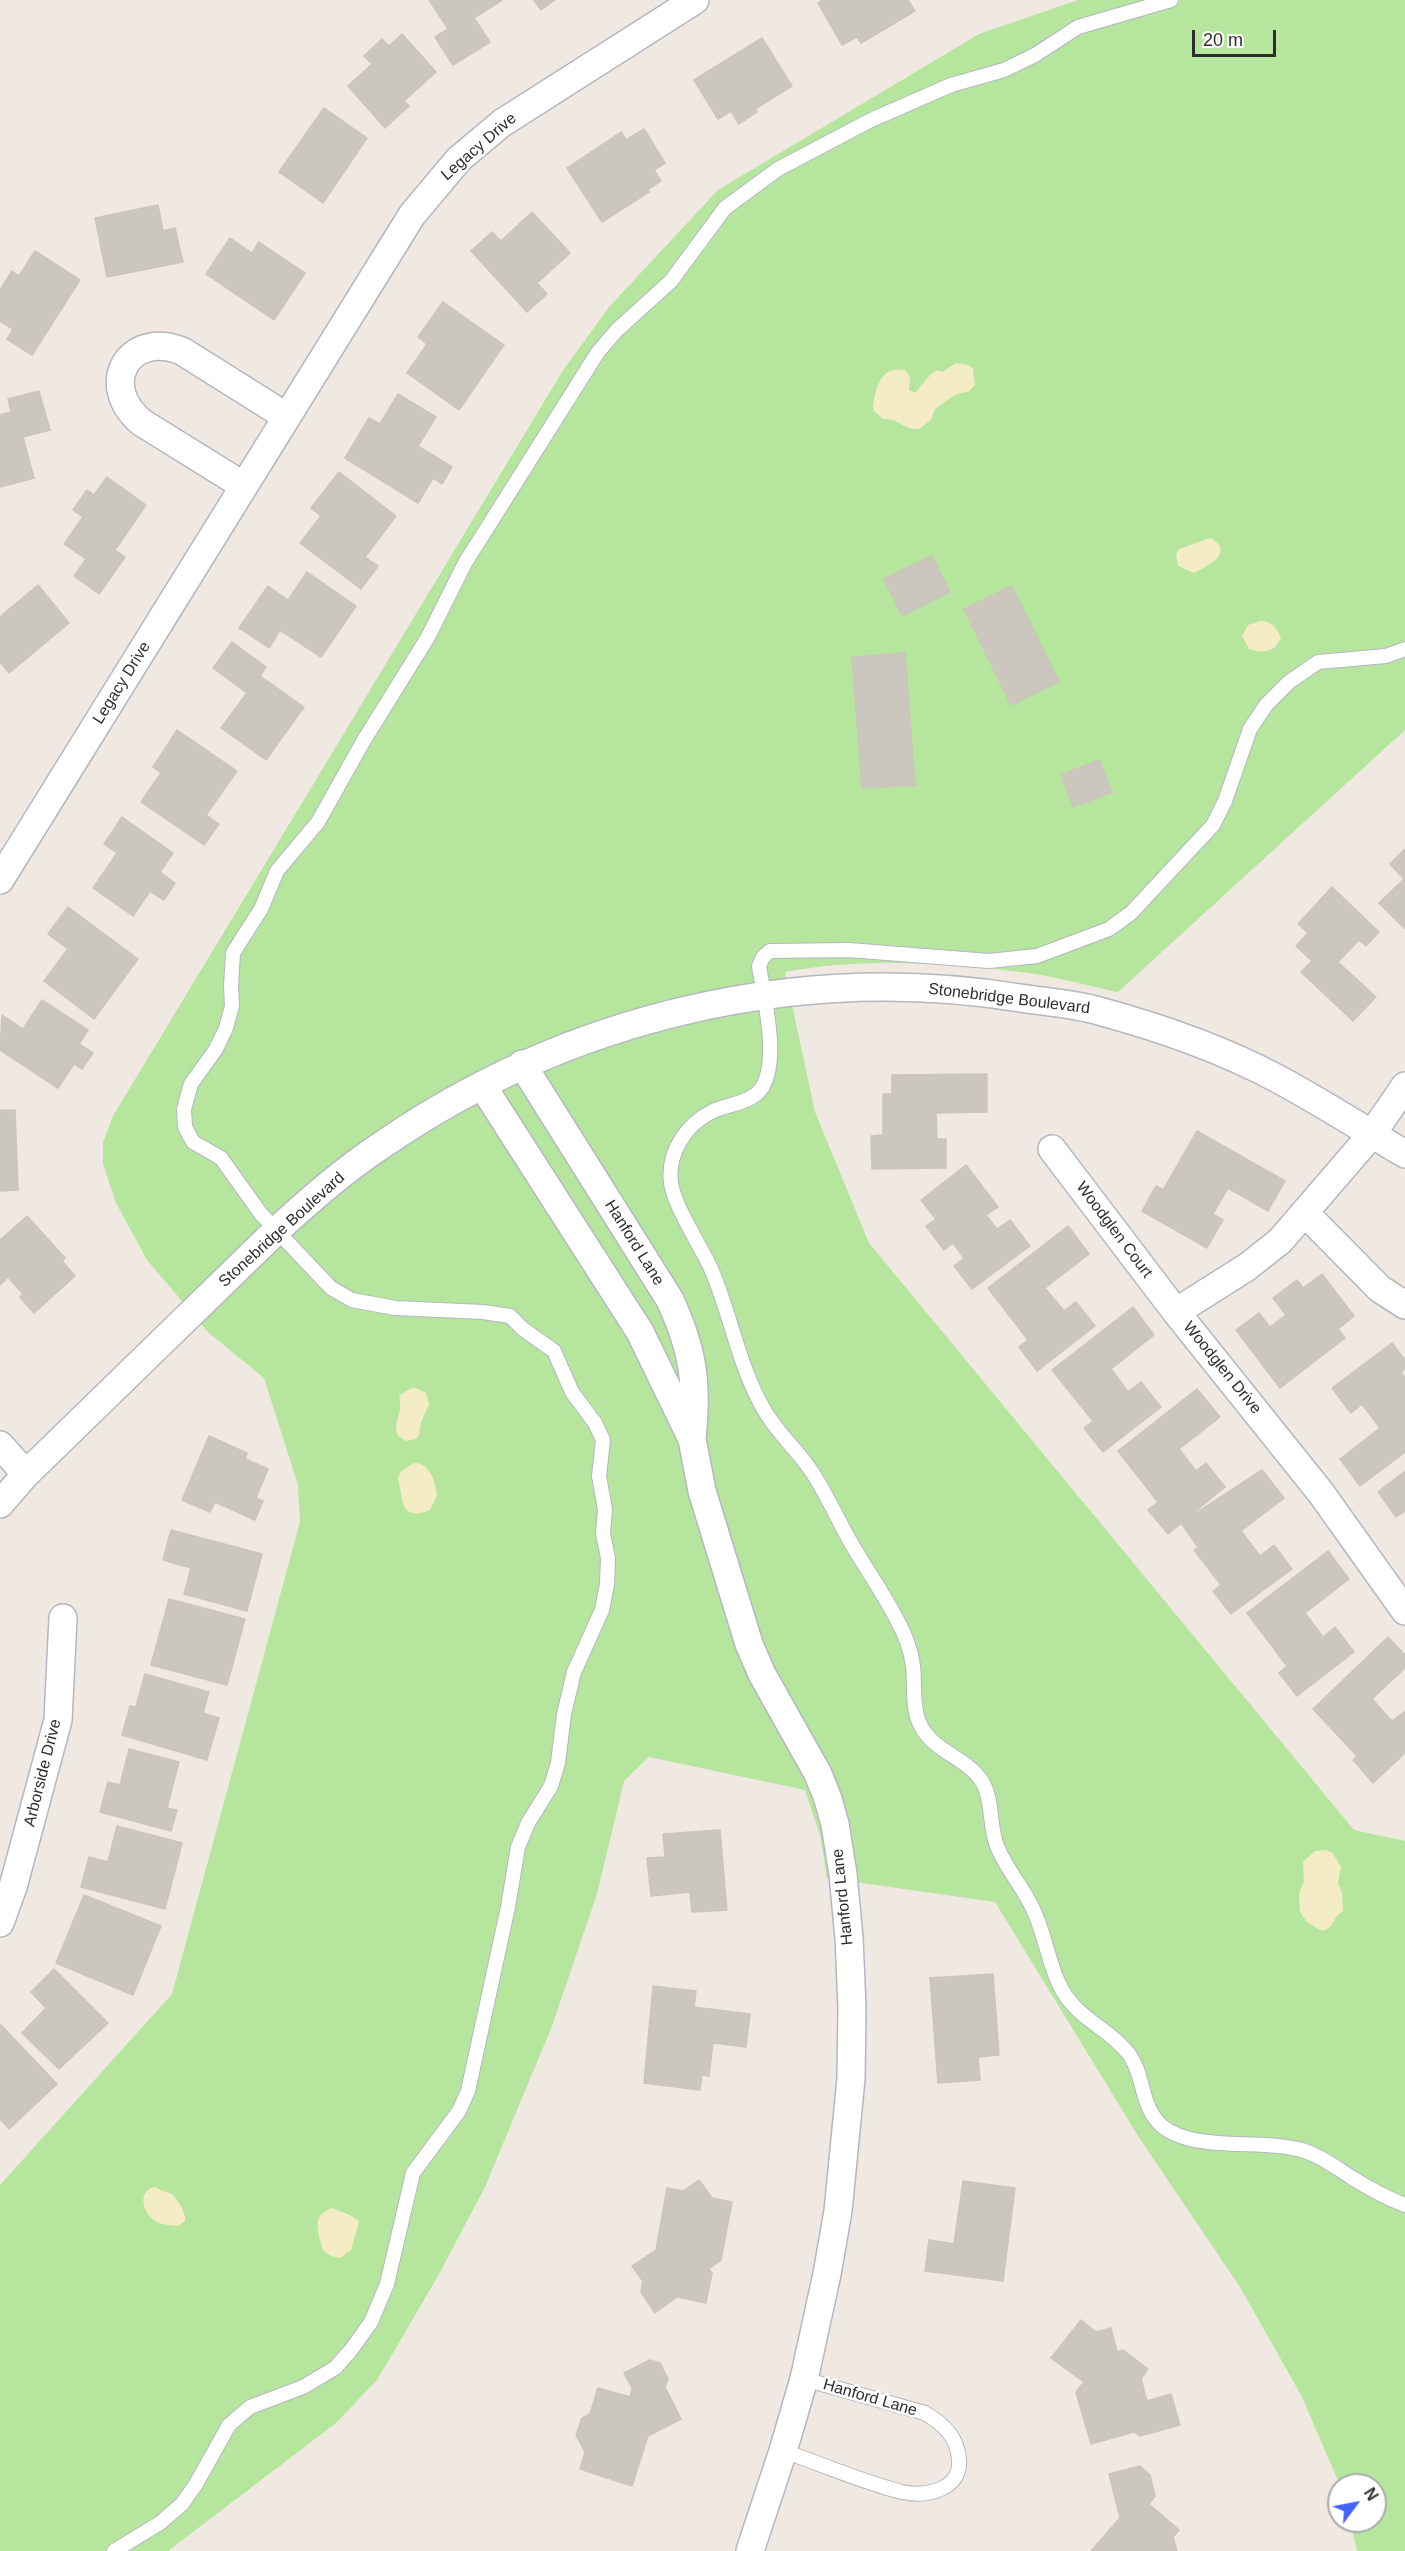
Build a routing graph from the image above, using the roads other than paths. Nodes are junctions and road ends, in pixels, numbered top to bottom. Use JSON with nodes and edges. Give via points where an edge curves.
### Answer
{"nodes":[{"id":1,"x":695,"y":0,"type":"edge"},
{"id":2,"x":1171,"y":0,"type":"edge"},
{"id":3,"x":286,"y":417,"type":"junction"},
{"id":4,"x":244,"y":486,"type":"junction"},
{"id":5,"x":1405,"y":649,"type":"edge"},
{"id":6,"x":0,"y":880,"type":"edge"},
{"id":7,"x":763,"y":996,"type":"junction"},
{"id":8,"x":522,"y":1064,"type":"junction"},
{"id":9,"x":482,"y":1085,"type":"junction"},
{"id":10,"x":1405,"y":1086,"type":"edge"},
{"id":11,"x":1372,"y":1134,"type":"junction"},
{"id":12,"x":1052,"y":1149,"type":"dead end"},
{"id":13,"x":1405,"y":1154,"type":"edge"},
{"id":14,"x":1306,"y":1214,"type":"junction"},
{"id":15,"x":277,"y":1230,"type":"junction"},
{"id":16,"x":1405,"y":1305,"type":"edge"},
{"id":17,"x":1176,"y":1312,"type":"junction"},
{"id":18,"x":692,"y":1439,"type":"junction"},
{"id":19,"x":0,"y":1444,"type":"edge"},
{"id":20,"x":26,"y":1474,"type":"junction"},
{"id":21,"x":0,"y":1504,"type":"edge"},
{"id":22,"x":1405,"y":1611,"type":"edge"},
{"id":23,"x":63,"y":1618,"type":"dead end"},
{"id":24,"x":0,"y":1923,"type":"edge"},
{"id":25,"x":1405,"y":2205,"type":"edge"},
{"id":26,"x":804,"y":2379,"type":"junction"},
{"id":27,"x":783,"y":2451,"type":"junction"},
{"id":28,"x":114,"y":2551,"type":"edge"},
{"id":29,"x":750,"y":2551,"type":"edge"}],
"edges":[{"from":1,"to":3,"type":"street","name":"Legacy Drive","via":[[502,123],[459,159],[412,215]]},
{"from":2,"to":15,"type":"lane","via":[[1078,27],[1004,70],[951,86],[871,120],[778,169],[724,208],[671,281],[598,352],[465,563],[428,637],[318,822],[277,871],[261,909],[233,953],[232,1006],[226,1028],[191,1084],[184,1109],[185,1127],[193,1143],[221,1158]]},
{"from":3,"to":4,"type":"street","name":"Legacy Drive"},
{"from":3,"to":4,"type":"street","via":[[182,351],[166,345],[151,346],[125,364],[119,379],[128,410]]},
{"from":4,"to":6,"type":"street","name":"Legacy Drive"},
{"from":5,"to":7,"type":"lane","via":[[1386,656],[1318,663],[1289,682],[1266,705],[1250,729],[1213,825],[1131,913],[1109,929],[1037,956],[989,961],[849,950],[770,951],[759,966]]},
{"from":7,"to":8,"type":"street","name":"Stonebridge Boulevard","via":[[662,1015]]},
{"from":7,"to":11,"type":"street","name":"Stonebridge Boulevard","via":[[856,987],[927,988],[987,993],[1098,1011],[1239,1060]]},
{"from":7,"to":25,"type":"lane","via":[[770,1045],[764,1085],[754,1097],[711,1112],[680,1139],[672,1159],[670,1181],[721,1294],[761,1406],[774,1427],[801,1455],[897,1619],[913,1665],[919,1724],[939,1748],[982,1782],[995,1843],[1032,1905],[1061,1988],[1086,2020],[1129,2054],[1138,2069],[1151,2112],[1162,2126],[1197,2140],[1305,2151]]},
{"from":8,"to":9,"type":"street","name":"Stonebridge Boulevard"},
{"from":8,"to":18,"type":"street","name":"Hanford Lane","via":[[670,1300],[685,1333],[692,1358],[696,1404]]},
{"from":9,"to":15,"type":"street","name":"Stonebridge Boulevard","via":[[379,1146]]},
{"from":9,"to":18,"type":"street","name":"Hanford Lane","via":[[640,1332]]},
{"from":10,"to":11,"type":"street","name":"Woodglen Drive"},
{"from":11,"to":13,"type":"street","name":"Stonebridge Boulevard"},
{"from":11,"to":14,"type":"street","name":"Woodglen Drive"},
{"from":12,"to":17,"type":"street","name":"Woodglen Court"},
{"from":14,"to":16,"type":"street","via":[[1380,1288]]},
{"from":14,"to":17,"type":"street","name":"Woodglen Drive","via":[[1247,1267]]},
{"from":15,"to":20,"type":"street","name":"Stonebridge Boulevard"},
{"from":15,"to":28,"type":"lane","via":[[331,1288],[352,1300],[395,1308],[510,1316],[554,1351],[572,1392],[595,1422],[603,1440],[599,1476],[605,1509],[607,1584],[602,1610],[574,1672],[551,1786],[518,1847],[468,2091],[459,2111],[413,2173],[387,2284],[371,2322],[335,2367],[303,2387],[250,2407],[237,2417],[182,2504],[160,2523]]},
{"from":17,"to":22,"type":"street","name":"Woodglen Drive","via":[[1321,1493]]},
{"from":18,"to":26,"type":"street","name":"Hanford Lane","via":[[702,1491],[749,1644],[818,1774],[835,1824],[843,1874],[852,2007],[851,2079],[838,2211]]},
{"from":19,"to":20,"type":"street"},
{"from":20,"to":21,"type":"street","name":"Stonebridge Boulevard"},
{"from":23,"to":24,"type":"street","name":"Arborside Drive","via":[[58,1720]]},
{"from":26,"to":27,"type":"street","name":"Hanford Lane"},
{"from":26,"to":27,"type":"lane","name":"Hanford Lane","via":[[925,2413],[953,2436],[958,2474],[937,2492],[903,2492]]},
{"from":27,"to":29,"type":"street","name":"Hanford Lane"}]}
